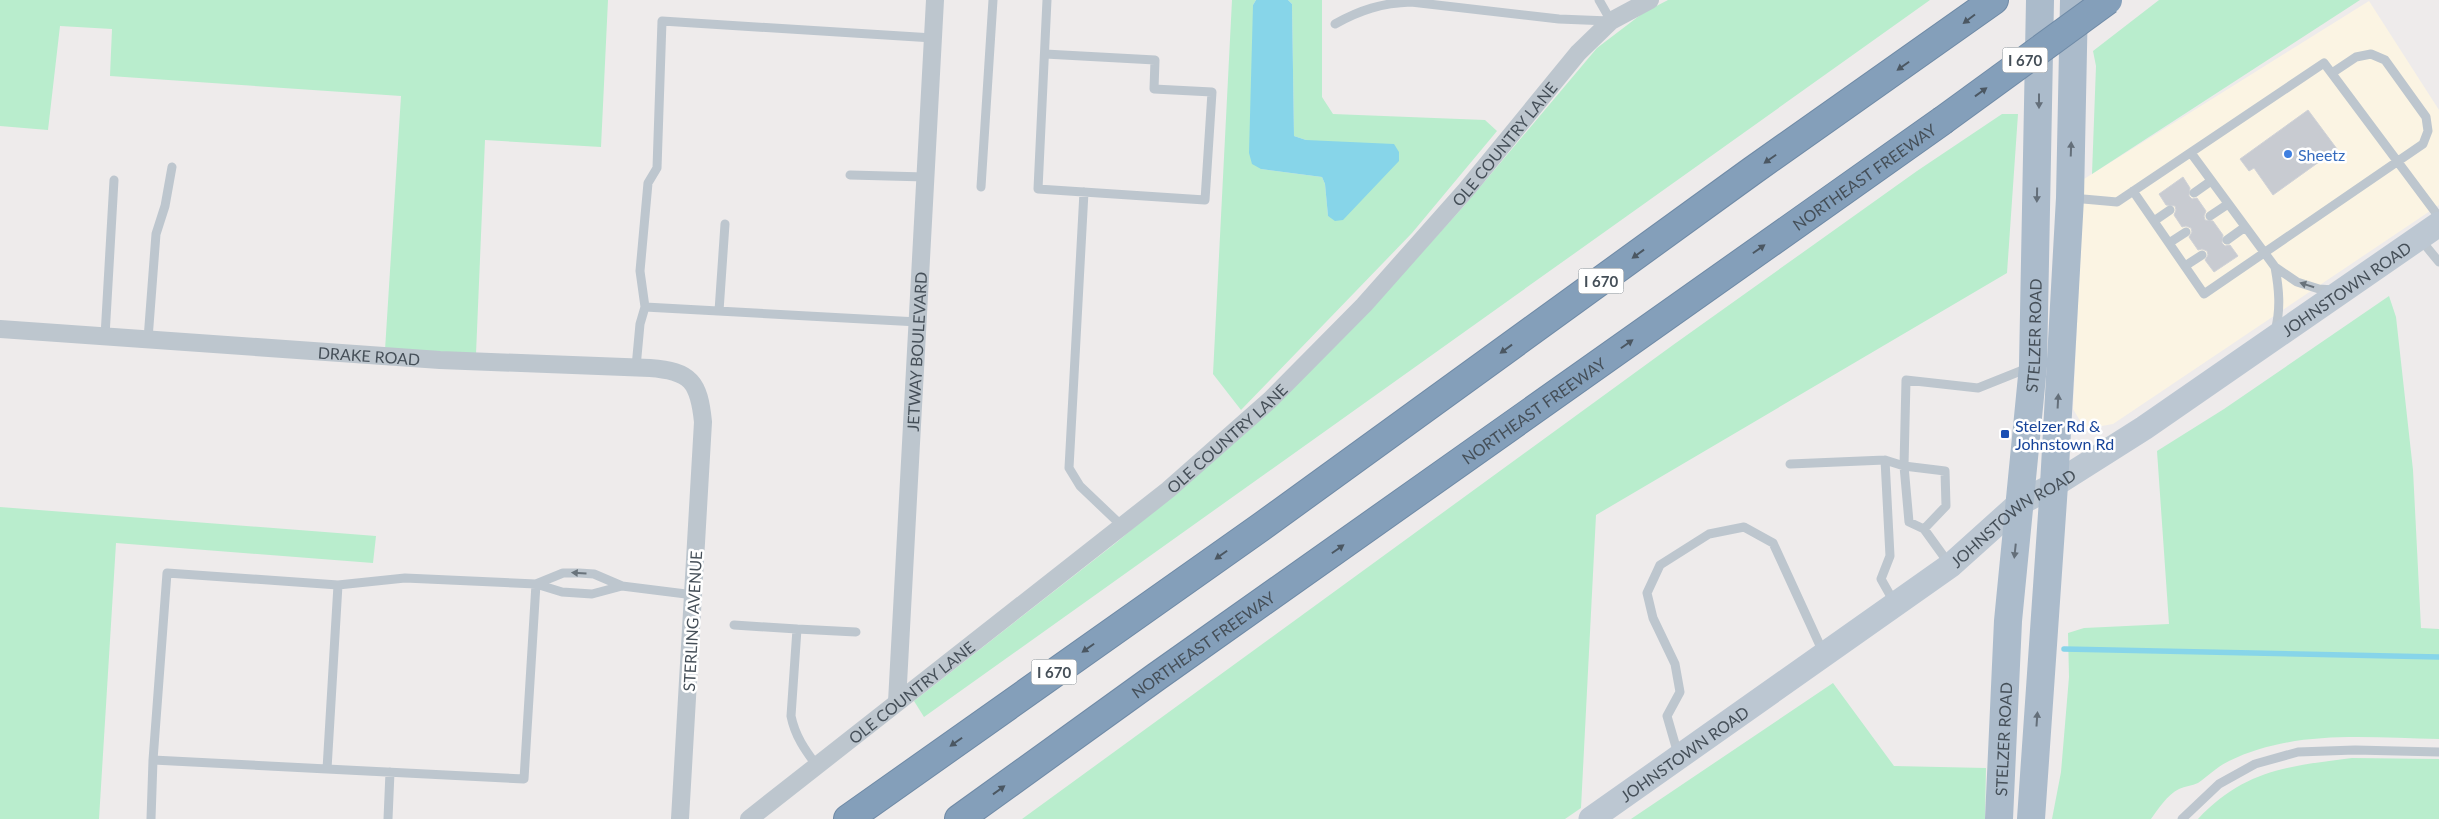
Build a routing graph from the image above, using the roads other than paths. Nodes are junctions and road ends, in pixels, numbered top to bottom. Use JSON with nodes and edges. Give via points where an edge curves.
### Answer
{"nodes":[{"id":1,"x":935,"y":0,"type":"edge"},
{"id":2,"x":993,"y":0,"type":"edge"},
{"id":3,"x":1047,"y":0,"type":"edge"},
{"id":4,"x":1599,"y":0,"type":"edge"},
{"id":5,"x":1650,"y":0,"type":"edge"},
{"id":6,"x":1994,"y":0,"type":"edge"},
{"id":7,"x":2040,"y":0,"type":"edge"},
{"id":8,"x":2074,"y":0,"type":"edge"},
{"id":9,"x":2108,"y":0,"type":"edge"},
{"id":10,"x":1611,"y":21,"type":"junction"},
{"id":11,"x":1335,"y":24,"type":"dead end"},
{"id":12,"x":933,"y":38,"type":"junction"},
{"id":13,"x":1044,"y":54,"type":"junction"},
{"id":14,"x":2332,"y":73,"type":"junction"},
{"id":15,"x":2190,"y":153,"type":"junction"},
{"id":16,"x":2398,"y":162,"type":"junction"},
{"id":17,"x":172,"y":167,"type":"dead end"},
{"id":18,"x":850,"y":175,"type":"dead end"},
{"id":19,"x":926,"y":177,"type":"junction"},
{"id":20,"x":114,"y":180,"type":"dead end"},
{"id":21,"x":2211,"y":181,"type":"junction"},
{"id":22,"x":981,"y":187,"type":"dead end"},
{"id":23,"x":2133,"y":191,"type":"junction"},
{"id":24,"x":1084,"y":192,"type":"junction"},
{"id":25,"x":2194,"y":193,"type":"dead end"},
{"id":26,"x":2070,"y":198,"type":"junction"},
{"id":27,"x":2228,"y":204,"type":"junction"},
{"id":28,"x":2170,"y":210,"type":"dead end"},
{"id":29,"x":2210,"y":216,"type":"dead end"},
{"id":30,"x":2439,"y":217,"type":"edge"},
{"id":31,"x":2154,"y":221,"type":"junction"},
{"id":32,"x":725,"y":224,"type":"dead end"},
{"id":33,"x":2245,"y":227,"type":"junction"},
{"id":34,"x":2429,"y":231,"type":"edge"},
{"id":35,"x":2186,"y":232,"type":"dead end"},
{"id":36,"x":2227,"y":240,"type":"dead end"},
{"id":37,"x":2169,"y":243,"type":"junction"},
{"id":38,"x":2264,"y":253,"type":"junction"},
{"id":39,"x":2202,"y":256,"type":"dead end"},
{"id":40,"x":2439,"y":262,"type":"edge"},
{"id":41,"x":2185,"y":266,"type":"junction"},
{"id":42,"x":2274,"y":267,"type":"junction"},
{"id":43,"x":2343,"y":290,"type":"junction"},
{"id":44,"x":644,"y":307,"type":"junction"},
{"id":45,"x":719,"y":311,"type":"junction"},
{"id":46,"x":918,"y":322,"type":"junction"},
{"id":47,"x":0,"y":329,"type":"edge"},
{"id":48,"x":105,"y":336,"type":"junction"},
{"id":49,"x":2273,"y":337,"type":"junction"},
{"id":50,"x":148,"y":339,"type":"junction"},
{"id":51,"x":2034,"y":366,"type":"junction"},
{"id":52,"x":636,"y":367,"type":"junction"},
{"id":53,"x":704,"y":422,"type":"joint"},
{"id":54,"x":1885,"y":460,"type":"junction"},
{"id":55,"x":1790,"y":464,"type":"dead end"},
{"id":56,"x":1904,"y":466,"type":"junction"},
{"id":57,"x":2054,"y":485,"type":"junction"},
{"id":58,"x":2020,"y":503,"type":"junction"},
{"id":59,"x":1122,"y":526,"type":"junction"},
{"id":60,"x":1924,"y":530,"type":"junction"},
{"id":61,"x":1951,"y":565,"type":"junction"},
{"id":62,"x":536,"y":584,"type":"junction"},
{"id":63,"x":338,"y":585,"type":"junction"},
{"id":64,"x":622,"y":586,"type":"junction"},
{"id":65,"x":694,"y":595,"type":"junction"},
{"id":66,"x":1895,"y":604,"type":"junction"},
{"id":67,"x":734,"y":625,"type":"dead end"},
{"id":68,"x":797,"y":629,"type":"junction"},
{"id":69,"x":856,"y":632,"type":"dead end"},
{"id":70,"x":1824,"y":655,"type":"junction"},
{"id":71,"x":898,"y":702,"type":"junction"},
{"id":72,"x":2439,"y":752,"type":"edge"},
{"id":73,"x":1678,"y":758,"type":"junction"},
{"id":74,"x":153,"y":760,"type":"junction"},
{"id":75,"x":817,"y":766,"type":"junction"},
{"id":76,"x":326,"y":769,"type":"junction"},
{"id":77,"x":390,"y":772,"type":"junction"},
{"id":78,"x":151,"y":819,"type":"edge"},
{"id":79,"x":388,"y":819,"type":"edge"},
{"id":80,"x":680,"y":819,"type":"edge"},
{"id":81,"x":749,"y":819,"type":"edge"},
{"id":82,"x":848,"y":819,"type":"edge"},
{"id":83,"x":959,"y":819,"type":"edge"},
{"id":84,"x":1591,"y":819,"type":"edge"},
{"id":85,"x":1999,"y":819,"type":"edge"},
{"id":86,"x":2031,"y":819,"type":"edge"},
{"id":87,"x":2182,"y":819,"type":"edge"}],
"edges":[{"from":1,"to":12,"type":"street","name":"JETWAY BOULEVARD"},
{"from":2,"to":22,"type":"lane"},
{"from":3,"to":13,"type":"lane"},
{"from":4,"to":10,"type":"lane"},
{"from":5,"to":10,"type":"street","name":"OLE COUNTRY LANE"},
{"from":6,"to":82,"type":"highway","number":"I 670","one_way":true},
{"from":7,"to":51,"type":"main road","name":"STELZER ROAD","one_way":true},
{"from":26,"to":8,"type":"main road","name":"STELZER ROAD","one_way":true},
{"from":83,"to":9,"type":"highway","name":"NORTHEAST FREEWAY","number":"I 670","one_way":true,"bridge":true},
{"from":10,"to":11,"type":"lane","via":[[1387,2]]},
{"from":10,"to":59,"type":"street","name":"OLE COUNTRY LANE","via":[[1578,53],[1466,190],[1364,305],[1270,400]]},
{"from":12,"to":19,"type":"street","name":"JETWAY BOULEVARD"},
{"from":12,"to":44,"type":"lane","via":[[662,21],[657,168],[648,183],[640,271]]},
{"from":13,"to":24,"type":"lane","via":[[1038,189]]},
{"from":13,"to":24,"type":"lane","via":[[1155,60],[1154,89],[1212,92],[1206,200]]},
{"from":14,"to":15,"type":"lane","via":[[2324,63]]},
{"from":14,"to":16,"type":"lane"},
{"from":14,"to":16,"type":"lane","via":[[2356,57],[2371,54],[2385,60],[2426,116],[2428,131],[2423,144]]},
{"from":15,"to":21,"type":"lane"},
{"from":15,"to":23,"type":"lane"},
{"from":16,"to":30,"type":"lane"},
{"from":16,"to":38,"type":"lane"},
{"from":17,"to":50,"type":"lane","via":[[156,234]]},
{"from":18,"to":19,"type":"lane"},
{"from":19,"to":46,"type":"street","name":"JETWAY BOULEVARD"},
{"from":20,"to":48,"type":"lane"},
{"from":21,"to":25,"type":"lane"},
{"from":21,"to":27,"type":"lane"},
{"from":23,"to":26,"type":"lane","via":[[2118,202]]},
{"from":23,"to":31,"type":"lane"},
{"from":24,"to":59,"type":"lane","via":[[1069,468],[1080,486]]},
{"from":57,"to":26,"type":"main road","name":"STELZER ROAD","one_way":true},
{"from":27,"to":29,"type":"lane"},
{"from":27,"to":33,"type":"lane"},
{"from":28,"to":31,"type":"lane"},
{"from":31,"to":37,"type":"lane"},
{"from":32,"to":45,"type":"lane"},
{"from":33,"to":36,"type":"lane"},
{"from":33,"to":38,"type":"lane"},
{"from":34,"to":40,"type":"lane"},
{"from":34,"to":43,"type":"main road","name":"JOHNSTOWN ROAD"},
{"from":35,"to":37,"type":"lane"},
{"from":37,"to":41,"type":"lane"},
{"from":38,"to":41,"type":"lane","via":[[2204,294]]},
{"from":38,"to":42,"type":"lane"},
{"from":39,"to":41,"type":"lane"},
{"from":43,"to":42,"type":"lane","one_way":true,"via":[[2320,289],[2297,282]]},
{"from":42,"to":49,"type":"lane","via":[[2279,292],[2279,318]]},
{"from":43,"to":49,"type":"main road","name":"JOHNSTOWN ROAD"},
{"from":44,"to":45,"type":"lane"},
{"from":44,"to":52,"type":"lane"},
{"from":45,"to":46,"type":"lane"},
{"from":46,"to":71,"type":"street","name":"JETWAY BOULEVARD"},
{"from":47,"to":48,"type":"street","name":"DRAKE ROAD"},
{"from":48,"to":50,"type":"street","name":"DRAKE ROAD"},
{"from":49,"to":57,"type":"main road","name":"JOHNSTOWN ROAD","via":[[2144,428]]},
{"from":50,"to":52,"type":"street","name":"DRAKE ROAD","via":[[440,360]]},
{"from":51,"to":56,"type":"lane","via":[[1978,388],[1906,380]]},
{"from":51,"to":58,"type":"main road","name":"STELZER ROAD"},
{"from":52,"to":53,"type":"street","name":"DRAKE ROAD","via":[[684,374],[701,400]]},
{"from":53,"to":65,"type":"street","name":"STERLING AVENUE"},
{"from":54,"to":55,"type":"lane"},
{"from":54,"to":56,"type":"lane"},
{"from":54,"to":66,"type":"lane","via":[[1890,556],[1881,579]]},
{"from":56,"to":60,"type":"lane","via":[[1909,522]]},
{"from":56,"to":60,"type":"lane","via":[[1945,471],[1946,506]]},
{"from":57,"to":58,"type":"main road","name":"JOHNSTOWN ROAD"},
{"from":86,"to":57,"type":"main road","name":"STELZER ROAD","one_way":true},
{"from":58,"to":61,"type":"main road","name":"JOHNSTOWN ROAD"},
{"from":58,"to":85,"type":"main road","name":"STELZER ROAD","one_way":true,"via":[[2008,621]]},
{"from":59,"to":71,"type":"street","name":"OLE COUNTRY LANE"},
{"from":60,"to":61,"type":"lane"},
{"from":61,"to":66,"type":"main road","name":"JOHNSTOWN ROAD"},
{"from":62,"to":63,"type":"lane","via":[[405,578]]},
{"from":62,"to":64,"type":"lane","via":[[562,592],[592,594]]},
{"from":64,"to":62,"type":"lane","one_way":true,"via":[[594,574],[579,573],[563,573]]},
{"from":62,"to":77,"type":"lane","via":[[524,779]]},
{"from":63,"to":74,"type":"lane","via":[[166,573]]},
{"from":63,"to":76,"type":"lane"},
{"from":64,"to":65,"type":"lane"},
{"from":65,"to":80,"type":"street","name":"STERLING AVENUE"},
{"from":66,"to":70,"type":"main road","name":"JOHNSTOWN ROAD"},
{"from":67,"to":68,"type":"lane"},
{"from":68,"to":69,"type":"lane"},
{"from":68,"to":75,"type":"lane","via":[[791,716],[800,744]]},
{"from":70,"to":73,"type":"main road","name":"JOHNSTOWN ROAD"},
{"from":70,"to":73,"type":"lane","via":[[1773,543],[1744,527],[1709,534],[1660,565],[1647,593],[1653,618],[1675,664],[1680,692],[1668,716]]},
{"from":71,"to":75,"type":"street","name":"OLE COUNTRY LANE"},
{"from":72,"to":87,"type":"lane","via":[[2298,752],[2255,764],[2219,784]]},
{"from":73,"to":84,"type":"main road","name":"JOHNSTOWN ROAD"},
{"from":74,"to":76,"type":"lane"},
{"from":74,"to":78,"type":"lane"},
{"from":75,"to":81,"type":"street","name":"OLE COUNTRY LANE"},
{"from":76,"to":77,"type":"lane"},
{"from":77,"to":79,"type":"lane"}]}
